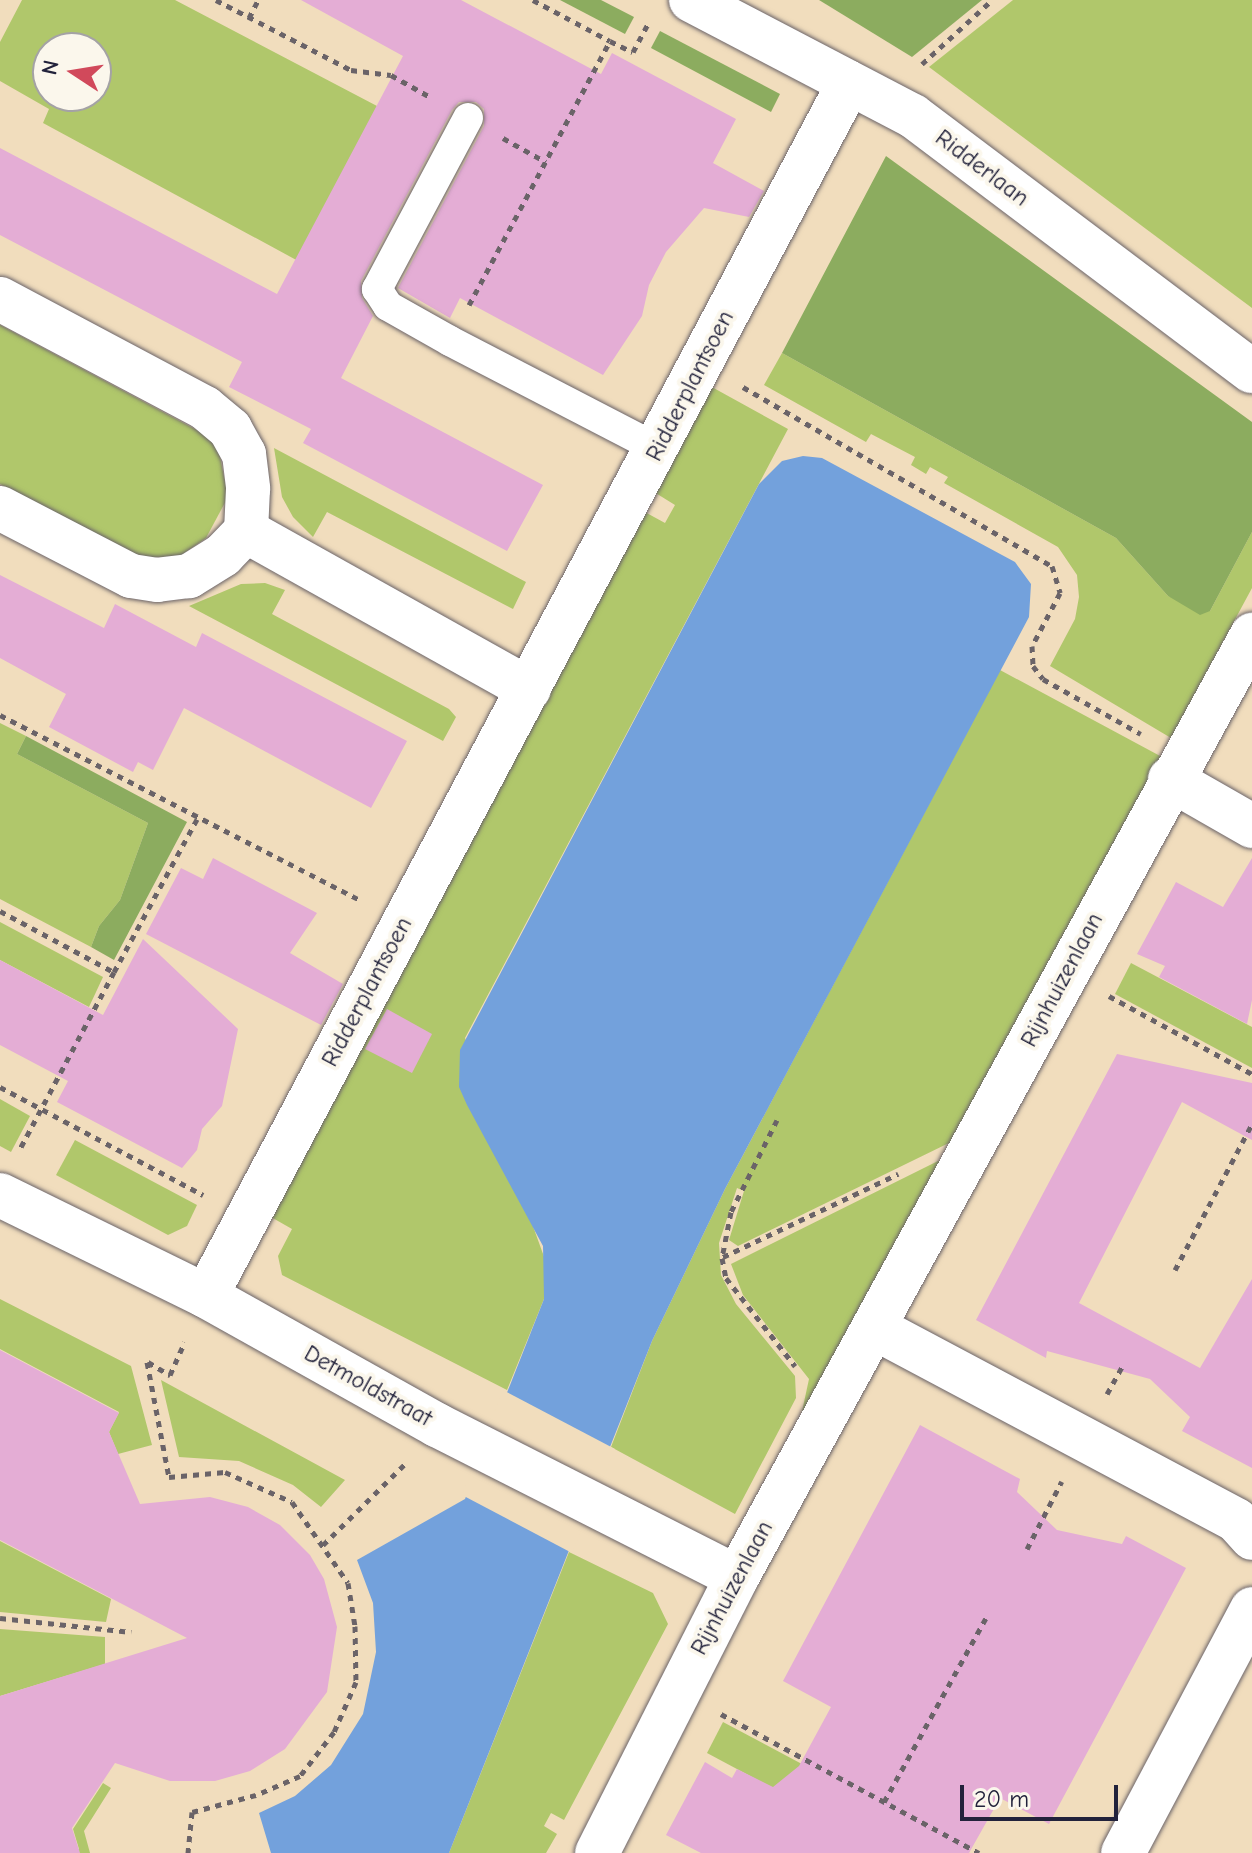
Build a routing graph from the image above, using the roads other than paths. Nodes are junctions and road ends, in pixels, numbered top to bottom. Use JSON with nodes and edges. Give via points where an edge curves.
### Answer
{"nodes":[{"id":1,"x":673,"y":6,"type":"edge"},
{"id":2,"x":849,"y":83,"type":"junction"},
{"id":3,"x":468,"y":118,"type":"road end"},
{"id":4,"x":0,"y":299,"type":"edge"},
{"id":5,"x":1252,"y":371,"type":"edge"},
{"id":6,"x":658,"y":449,"type":"junction"},
{"id":7,"x":0,"y":508,"type":"edge"},
{"id":8,"x":246,"y":531,"type":"junction"},
{"id":9,"x":1252,"y":635,"type":"edge"},
{"id":10,"x":529,"y":689,"type":"junction"},
{"id":11,"x":1170,"y":779,"type":"junction"},
{"id":12,"x":1252,"y":826,"type":"edge"},
{"id":13,"x":7,"y":1178,"type":"edge"},
{"id":14,"x":206,"y":1296,"type":"junction"},
{"id":15,"x":875,"y":1328,"type":"junction"},
{"id":16,"x":1252,"y":1538,"type":"edge"},
{"id":17,"x":737,"y":1577,"type":"junction"},
{"id":18,"x":1252,"y":1609,"type":"edge"},
{"id":19,"x":597,"y":1853,"type":"edge"},
{"id":20,"x":1123,"y":1853,"type":"edge"}],
"edges":[{"from":1,"to":2,"type":"street","name":"Ridderlaan"},
{"from":2,"to":5,"type":"street","name":"Ridderlaan","via":[[913,116]]},
{"from":2,"to":6,"type":"street","name":"Ridderplantsoen"},
{"from":3,"to":6,"type":"lane","via":[[377,289],[388,306]]},
{"from":4,"to":8,"type":"street","via":[[205,408],[230,429],[244,454]]},
{"from":6,"to":10,"type":"street","name":"Ridderplantsoen"},
{"from":7,"to":8,"type":"street","via":[[131,576],[157,580],[189,576],[223,555]]},
{"from":8,"to":10,"type":"street"},
{"from":9,"to":11,"type":"street","name":"Rijnhuizenlaan"},
{"from":10,"to":14,"type":"street","name":"Ridderplantsoen"},
{"from":11,"to":12,"type":"street"},
{"from":11,"to":15,"type":"street","name":"Rijnhuizenlaan"},
{"from":13,"to":14,"type":"street","name":"Detmoldstraat"},
{"from":14,"to":17,"type":"street","name":"Detmoldstraat","via":[[431,1421]]},
{"from":15,"to":16,"type":"street","via":[[1236,1520]]},
{"from":15,"to":17,"type":"street","name":"Rijnhuizenlaan"},
{"from":17,"to":19,"type":"street","name":"Rijnhuizenlaan"},
{"from":18,"to":20,"type":"street"}]}
